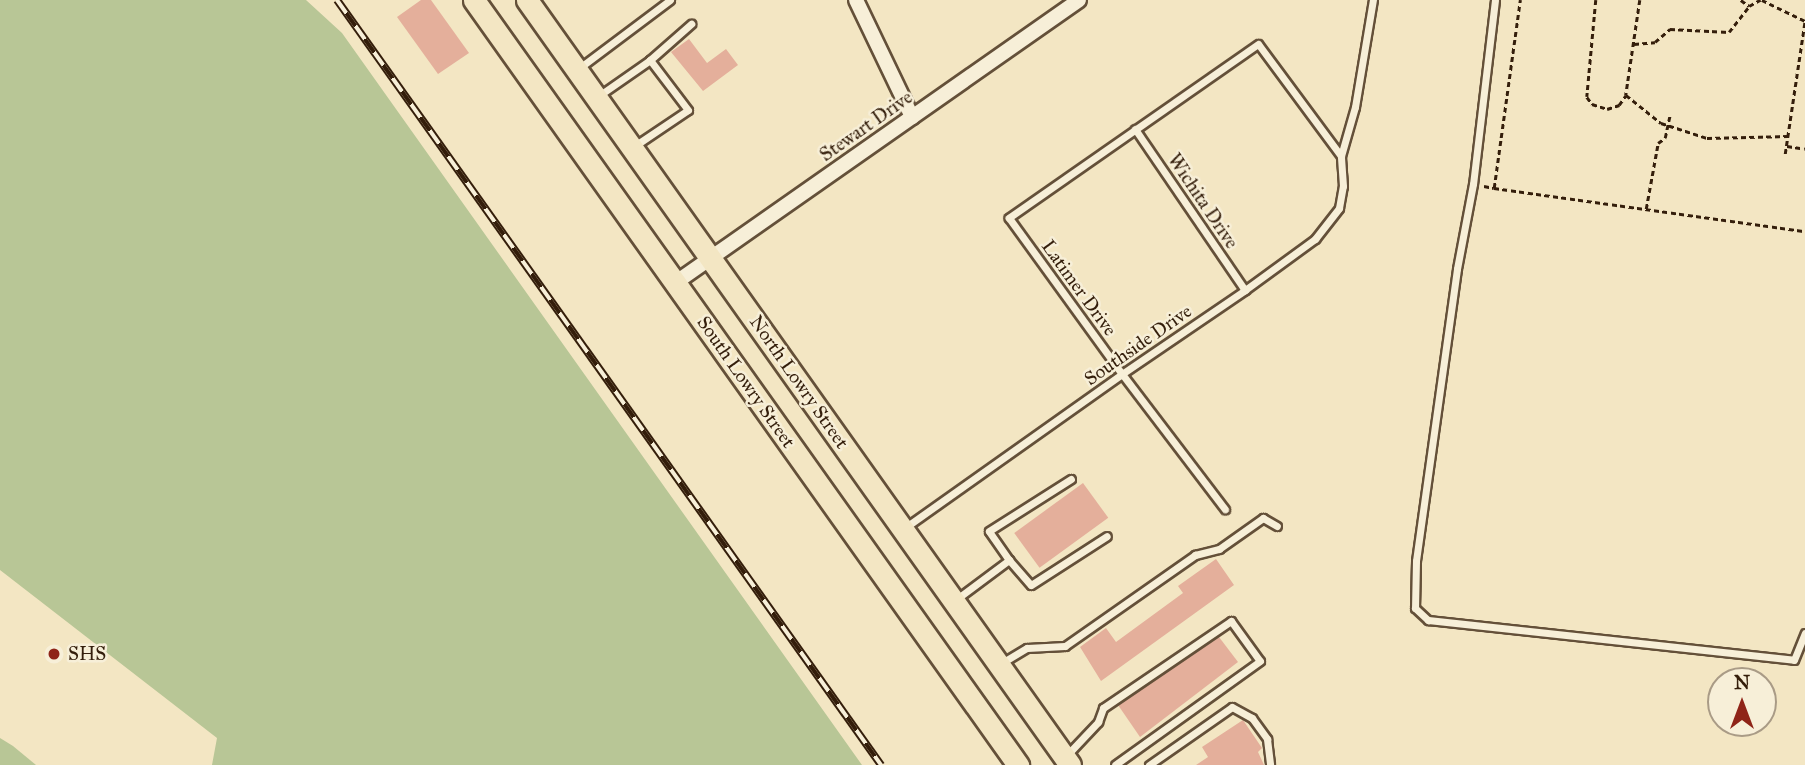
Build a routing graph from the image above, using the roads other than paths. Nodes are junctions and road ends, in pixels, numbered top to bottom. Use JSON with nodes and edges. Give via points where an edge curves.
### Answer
{"nodes":[{"id":1,"x":474,"y":0,"type":"edge"},
{"id":2,"x":527,"y":0,"type":"edge"},
{"id":3,"x":670,"y":0,"type":"edge"},
{"id":4,"x":856,"y":0,"type":"edge"},
{"id":5,"x":1079,"y":0,"type":"edge"},
{"id":6,"x":1373,"y":0,"type":"edge"},
{"id":7,"x":1495,"y":0,"type":"edge"},
{"id":8,"x":691,"y":24,"type":"dead end"},
{"id":9,"x":650,"y":60,"type":"junction"},
{"id":10,"x":577,"y":70,"type":"junction"},
{"id":11,"x":596,"y":97,"type":"junction"},
{"id":12,"x":912,"y":117,"type":"junction"},
{"id":13,"x":1135,"y":129,"type":"junction"},
{"id":14,"x":632,"y":148,"type":"junction"},
{"id":15,"x":1341,"y":156,"type":"junction"},
{"id":16,"x":712,"y":259,"type":"junction"},
{"id":17,"x":675,"y":283,"type":"junction"},
{"id":18,"x":1245,"y":290,"type":"junction"},
{"id":19,"x":1122,"y":374,"type":"junction"},
{"id":20,"x":1071,"y":479,"type":"dead end"},
{"id":21,"x":1225,"y":509,"type":"dead end"},
{"id":22,"x":1277,"y":526,"type":"dead end"},
{"id":23,"x":902,"y":529,"type":"junction"},
{"id":24,"x":1107,"y":536,"type":"dead end"},
{"id":25,"x":1010,"y":560,"type":"junction"},
{"id":26,"x":954,"y":601,"type":"junction"},
{"id":27,"x":1805,"y":633,"type":"edge"},
{"id":28,"x":999,"y":665,"type":"junction"},
{"id":29,"x":1063,"y":762,"type":"edge"},
{"id":30,"x":1018,"y":765,"type":"edge"},
{"id":31,"x":1115,"y":765,"type":"edge"},
{"id":32,"x":1149,"y":765,"type":"edge"},
{"id":33,"x":1270,"y":765,"type":"edge"}],
"edges":[{"from":1,"to":17,"type":"main road","name":"South Lowry Street"},
{"from":2,"to":10,"type":"main road","name":"North Lowry Street"},
{"from":3,"to":10,"type":"lane"},
{"from":4,"to":12,"type":"street"},
{"from":5,"to":12,"type":"street","name":"Stewart Drive"},
{"from":6,"to":15,"type":"lane","name":"Southside Drive","via":[[1355,107]]},
{"from":7,"to":27,"type":"lane","via":[[1473,184],[1416,561],[1415,608],[1427,620],[1794,660]]},
{"from":8,"to":9,"type":"lane"},
{"from":9,"to":11,"type":"lane"},
{"from":9,"to":14,"type":"lane","via":[[688,110]]},
{"from":10,"to":11,"type":"main road","name":"North Lowry Street"},
{"from":11,"to":14,"type":"main road","name":"North Lowry Street"},
{"from":12,"to":16,"type":"street","name":"Stewart Drive"},
{"from":13,"to":15,"type":"lane","via":[[1258,44]]},
{"from":13,"to":18,"type":"lane","name":"Wichita Drive"},
{"from":13,"to":19,"type":"lane","name":"Latimer Drive","via":[[1009,218]]},
{"from":14,"to":16,"type":"main road","name":"North Lowry Street"},
{"from":15,"to":18,"type":"lane","name":"Southside Drive","via":[[1339,208],[1315,239]]},
{"from":16,"to":17,"type":"street","name":"Stewart Drive"},
{"from":16,"to":23,"type":"main road","name":"North Lowry Street"},
{"from":17,"to":30,"type":"main road","name":"South Lowry Street"},
{"from":18,"to":19,"type":"lane","name":"Southside Drive"},
{"from":19,"to":21,"type":"lane","name":"Latimer Drive"},
{"from":19,"to":23,"type":"lane","name":"Southside Drive"},
{"from":20,"to":25,"type":"lane","via":[[989,531]]},
{"from":22,"to":28,"type":"lane","via":[[1263,518],[1219,550],[1195,555],[1065,646],[1027,648]]},
{"from":23,"to":26,"type":"main road","name":"North Lowry Street"},
{"from":24,"to":25,"type":"lane","via":[[1031,585]]},
{"from":25,"to":26,"type":"lane"},
{"from":26,"to":28,"type":"main road","name":"North Lowry Street"},
{"from":28,"to":29,"type":"main road","name":"North Lowry Street"},
{"from":29,"to":31,"type":"lane","via":[[1098,722],[1102,708],[1231,621],[1260,661]]},
{"from":32,"to":33,"type":"lane","via":[[1232,707],[1252,718],[1267,739]]}]}
